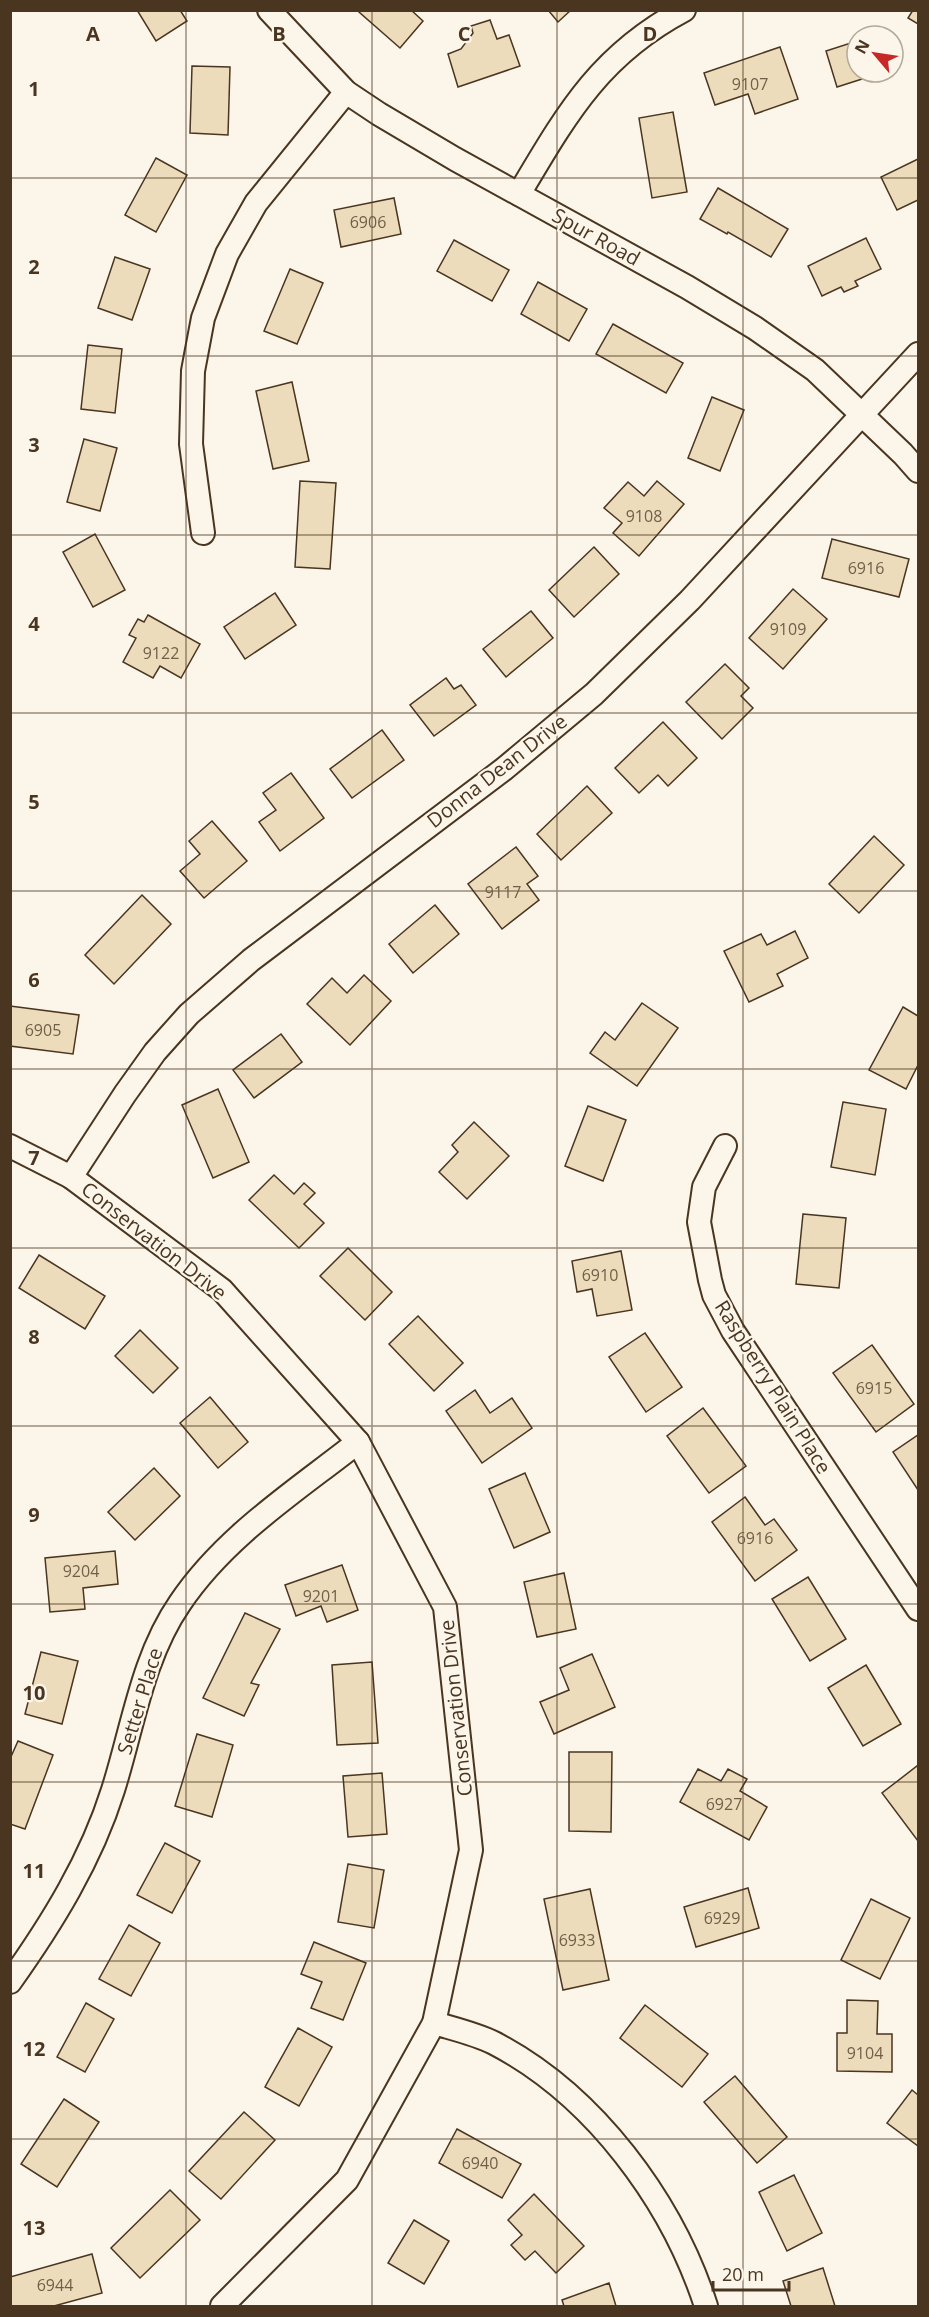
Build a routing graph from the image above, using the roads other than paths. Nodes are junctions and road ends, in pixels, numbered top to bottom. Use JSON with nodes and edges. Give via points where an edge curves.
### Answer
{"nodes":[{"id":1,"x":269,"y":10,"type":"edge"},
{"id":2,"x":684,"y":10,"type":"edge"},
{"id":3,"x":346,"y":92,"type":"junction"},
{"id":4,"x":519,"y":194,"type":"junction"},
{"id":5,"x":918,"y":354,"type":"edge"},
{"id":6,"x":862,"y":415,"type":"junction"},
{"id":7,"x":918,"y":471,"type":"edge"},
{"id":8,"x":203,"y":533,"type":"dead end"},
{"id":9,"x":10,"y":1146,"type":"edge"},
{"id":10,"x":725,"y":1146,"type":"dead end"},
{"id":11,"x":71,"y":1177,"type":"junction"},
{"id":12,"x":358,"y":1442,"type":"junction"},
{"id":13,"x":918,"y":1609,"type":"edge"},
{"id":14,"x":10,"y":1982,"type":"edge"},
{"id":15,"x":434,"y":2023,"type":"junction"},
{"id":16,"x":223,"y":2306,"type":"edge"},
{"id":17,"x":706,"y":2307,"type":"edge"}],
"edges":[{"from":1,"to":3,"type":"street","name":"Spur Road"},
{"from":2,"to":4,"type":"street","via":[[635,42],[589,84]]},
{"from":3,"to":4,"type":"street","name":"Spur Road"},
{"from":3,"to":8,"type":"street","via":[[256,203],[235,238],[203,318],[193,371],[190,444]]},
{"from":4,"to":6,"type":"street","name":"Spur Road","via":[[755,328],[815,370]]},
{"from":5,"to":6,"type":"street","name":"Donna Dean Drive"},
{"from":6,"to":7,"type":"street","name":"Spur Road"},
{"from":6,"to":11,"type":"street","name":"Donna Dean Drive","via":[[690,600],[594,694],[504,769],[250,960],[189,1014],[155,1052]]},
{"from":9,"to":11,"type":"street","name":"Conservation Drive"},
{"from":10,"to":13,"type":"street","name":"Raspberry Plain Place","via":[[704,1187],[699,1222],[714,1295],[733,1331]]},
{"from":11,"to":12,"type":"street","name":"Conservation Drive","via":[[222,1290]]},
{"from":12,"to":14,"type":"street","name":"Setter Place","via":[[240,1535],[197,1578],[178,1604],[148,1666],[112,1792],[81,1869],[42,1938]]},
{"from":12,"to":15,"type":"street","name":"Conservation Drive","via":[[445,1607],[471,1850]]},
{"from":15,"to":16,"type":"street","name":"Conservation Drive","via":[[347,2180]]},
{"from":15,"to":17,"type":"street","via":[[493,2042],[589,2115],[640,2174],[665,2213]]}]}
